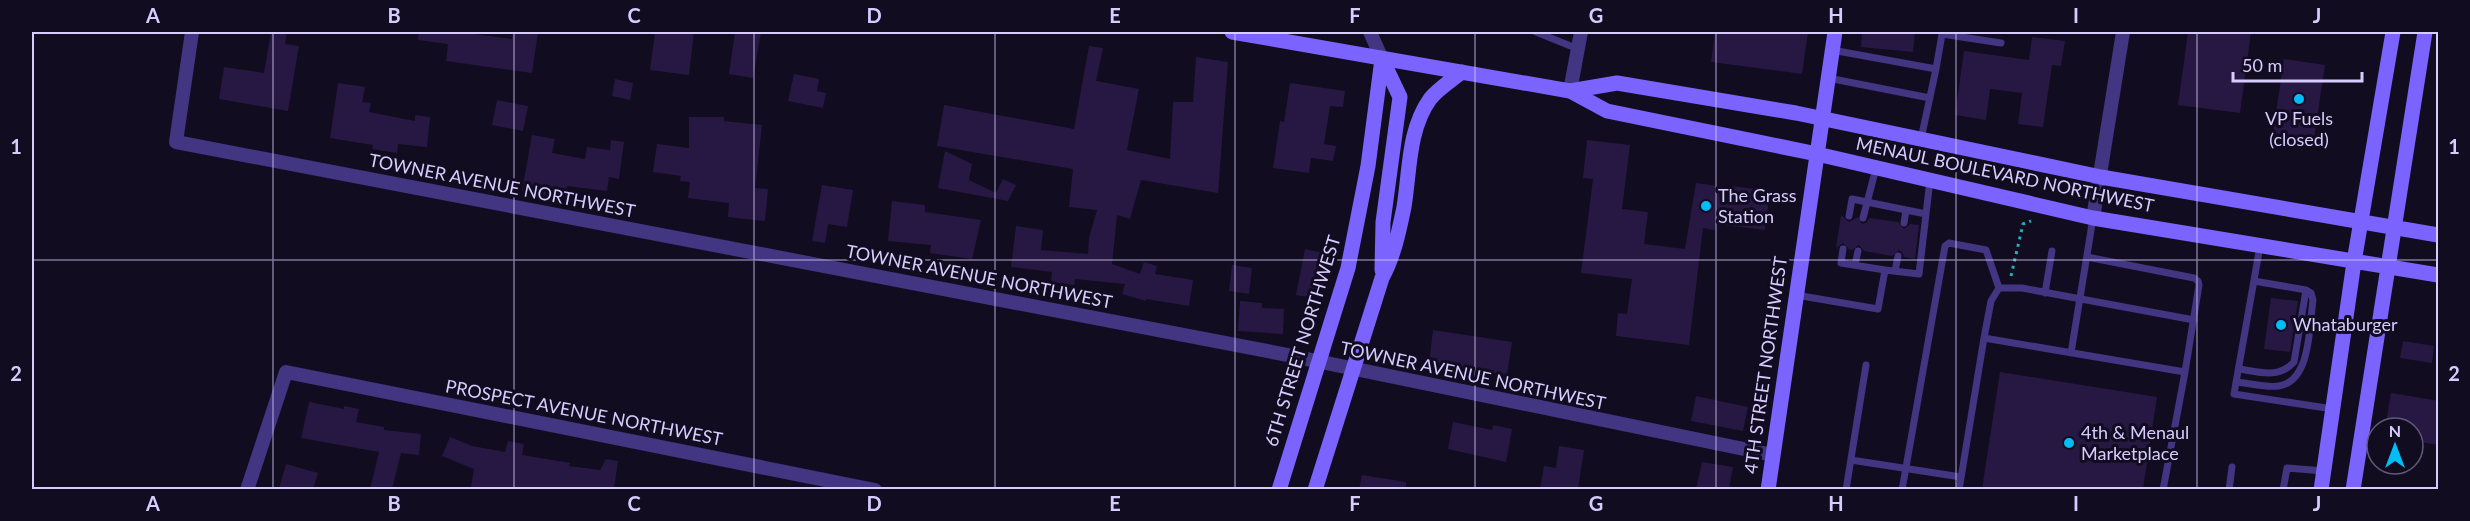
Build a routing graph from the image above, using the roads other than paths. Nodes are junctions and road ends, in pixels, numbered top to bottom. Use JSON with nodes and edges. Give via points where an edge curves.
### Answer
{"nodes":[{"id":1,"x":192,"y":32,"type":"edge"},
{"id":2,"x":1232,"y":32,"type":"edge"},
{"id":3,"x":1370,"y":32,"type":"edge"},
{"id":4,"x":1537,"y":32,"type":"edge"},
{"id":5,"x":1581,"y":32,"type":"edge"},
{"id":6,"x":1835,"y":32,"type":"edge"},
{"id":7,"x":2123,"y":32,"type":"edge"},
{"id":8,"x":2393,"y":32,"type":"edge"},
{"id":9,"x":2425,"y":32,"type":"edge"},
{"id":10,"x":2001,"y":43,"type":"dead end"},
{"id":11,"x":1578,"y":49,"type":"junction"},
{"id":12,"x":1832,"y":50,"type":"junction"},
{"id":13,"x":1382,"y":59,"type":"junction"},
{"id":14,"x":1936,"y":69,"type":"junction"},
{"id":15,"x":1462,"y":72,"type":"junction"},
{"id":16,"x":1828,"y":78,"type":"junction"},
{"id":17,"x":1570,"y":91,"type":"junction"},
{"id":18,"x":1930,"y":98,"type":"junction"},
{"id":19,"x":1822,"y":118,"type":"junction"},
{"id":20,"x":1922,"y":139,"type":"junction"},
{"id":21,"x":1817,"y":154,"type":"junction"},
{"id":22,"x":1876,"y":168,"type":"junction"},
{"id":23,"x":2101,"y":177,"type":"junction"},
{"id":24,"x":1930,"y":180,"type":"junction"},
{"id":25,"x":1868,"y":202,"type":"junction"},
{"id":26,"x":1906,"y":210,"type":"junction"},
{"id":27,"x":1926,"y":214,"type":"junction"},
{"id":28,"x":1849,"y":216,"type":"dead end"},
{"id":29,"x":1863,"y":218,"type":"dead end"},
{"id":30,"x":2093,"y":218,"type":"junction"},
{"id":31,"x":1904,"y":223,"type":"dead end"},
{"id":32,"x":2361,"y":223,"type":"junction"},
{"id":33,"x":2393,"y":228,"type":"junction"},
{"id":34,"x":2439,"y":235,"type":"edge"},
{"id":35,"x":2260,"y":246,"type":"junction"},
{"id":36,"x":1844,"y":249,"type":"dead end"},
{"id":37,"x":1858,"y":251,"type":"dead end"},
{"id":38,"x":2052,"y":251,"type":"dead end"},
{"id":39,"x":1898,"y":256,"type":"dead end"},
{"id":40,"x":2086,"y":257,"type":"junction"},
{"id":41,"x":2354,"y":262,"type":"junction"},
{"id":42,"x":1855,"y":266,"type":"junction"},
{"id":43,"x":2387,"y":267,"type":"junction"},
{"id":44,"x":1885,"y":270,"type":"junction"},
{"id":45,"x":1895,"y":272,"type":"junction"},
{"id":46,"x":2439,"y":275,"type":"edge"},
{"id":47,"x":1382,"y":278,"type":"junction"},
{"id":48,"x":2254,"y":281,"type":"junction"},
{"id":49,"x":1999,"y":288,"type":"junction"},
{"id":50,"x":2306,"y":290,"type":"junction"},
{"id":51,"x":2045,"y":293,"type":"junction"},
{"id":52,"x":1796,"y":296,"type":"junction"},
{"id":53,"x":2080,"y":301,"type":"junction"},
{"id":54,"x":2194,"y":320,"type":"junction"},
{"id":55,"x":1984,"y":338,"type":"junction"},
{"id":56,"x":2072,"y":353,"type":"junction"},
{"id":57,"x":1319,"y":363,"type":"junction"},
{"id":58,"x":1866,"y":365,"type":"dead end"},
{"id":59,"x":2239,"y":369,"type":"junction"},
{"id":60,"x":1352,"y":370,"type":"junction"},
{"id":61,"x":2185,"y":372,"type":"junction"},
{"id":62,"x":2236,"y":382,"type":"junction"},
{"id":63,"x":2333,"y":410,"type":"junction"},
{"id":64,"x":1773,"y":456,"type":"junction"},
{"id":65,"x":1851,"y":460,"type":"junction"},
{"id":66,"x":2232,"y":467,"type":"dead end"},
{"id":67,"x":1906,"y":469,"type":"junction"},
{"id":68,"x":2324,"y":471,"type":"junction"},
{"id":69,"x":1961,"y":477,"type":"junction"},
{"id":70,"x":247,"y":489,"type":"edge"},
{"id":71,"x":875,"y":489,"type":"edge"},
{"id":72,"x":1279,"y":489,"type":"edge"},
{"id":73,"x":1315,"y":489,"type":"edge"},
{"id":74,"x":1768,"y":489,"type":"edge"},
{"id":75,"x":1846,"y":489,"type":"edge"},
{"id":76,"x":1902,"y":489,"type":"edge"},
{"id":77,"x":1959,"y":489,"type":"edge"},
{"id":78,"x":2163,"y":489,"type":"edge"},
{"id":79,"x":2229,"y":489,"type":"edge"},
{"id":80,"x":2283,"y":489,"type":"edge"},
{"id":81,"x":2321,"y":489,"type":"edge"},
{"id":82,"x":2353,"y":489,"type":"edge"}],
"edges":[{"from":1,"to":57,"type":"street","name":"TOWNER AVENUE NORTHWEST","via":[[176,142]]},
{"from":2,"to":13,"type":"main road","name":"MENAUL BOULEVARD NORTHWEST"},
{"from":3,"to":13,"type":"street"},
{"from":4,"to":11,"type":"lane"},
{"from":5,"to":11,"type":"street"},
{"from":6,"to":12,"type":"main road","name":"4TH STREET NORTHWEST"},
{"from":7,"to":23,"type":"street"},
{"from":8,"to":32,"type":"main road"},
{"from":9,"to":33,"type":"main road"},
{"from":10,"to":14,"type":"lane","via":[[1942,34]]},
{"from":11,"to":17,"type":"street"},
{"from":12,"to":14,"type":"lane"},
{"from":12,"to":16,"type":"main road","name":"4TH STREET NORTHWEST"},
{"from":13,"to":15,"type":"main road","name":"MENAUL BOULEVARD NORTHWEST"},
{"from":13,"to":47,"type":"main road","via":[[1400,97],[1383,222]]},
{"from":13,"to":57,"type":"main road","name":"6TH STREET NORTHWEST","via":[[1353,244]]},
{"from":14,"to":18,"type":"lane"},
{"from":15,"to":17,"type":"main road","name":"MENAUL BOULEVARD NORTHWEST"},
{"from":15,"to":47,"type":"main road","via":[[1432,97],[1418,118],[1404,207],[1391,260]]},
{"from":16,"to":18,"type":"lane"},
{"from":16,"to":19,"type":"main road","name":"4TH STREET NORTHWEST"},
{"from":17,"to":19,"type":"main road","name":"MENAUL BOULEVARD NORTHWEST","via":[[1617,83]]},
{"from":17,"to":21,"type":"main road","name":"MENAUL BOULEVARD NORTHWEST","via":[[1606,111]]},
{"from":18,"to":20,"type":"lane"},
{"from":19,"to":20,"type":"main road","name":"MENAUL BOULEVARD NORTHWEST"},
{"from":19,"to":21,"type":"main road","name":"4TH STREET NORTHWEST"},
{"from":20,"to":23,"type":"main road","name":"MENAUL BOULEVARD NORTHWEST"},
{"from":21,"to":22,"type":"main road","name":"MENAUL BOULEVARD NORTHWEST"},
{"from":21,"to":52,"type":"main road","name":"4TH STREET NORTHWEST"},
{"from":22,"to":24,"type":"main road","name":"MENAUL BOULEVARD NORTHWEST"},
{"from":22,"to":25,"type":"lane"},
{"from":23,"to":30,"type":"street"},
{"from":23,"to":32,"type":"main road","name":"MENAUL BOULEVARD NORTHWEST"},
{"from":24,"to":27,"type":"lane"},
{"from":24,"to":30,"type":"main road","name":"MENAUL BOULEVARD NORTHWEST"},
{"from":25,"to":26,"type":"lane"},
{"from":25,"to":28,"type":"lane","via":[[1852,199]]},
{"from":25,"to":29,"type":"lane"},
{"from":26,"to":27,"type":"lane"},
{"from":26,"to":31,"type":"lane"},
{"from":27,"to":45,"type":"lane","via":[[1919,274]]},
{"from":30,"to":35,"type":"main road","name":"MENAUL BOULEVARD NORTHWEST"},
{"from":30,"to":40,"type":"lane"},
{"from":32,"to":33,"type":"main road","name":"MENAUL BOULEVARD NORTHWEST"},
{"from":32,"to":41,"type":"main road"},
{"from":33,"to":34,"type":"main road","name":"MENAUL BOULEVARD NORTHWEST"},
{"from":33,"to":43,"type":"main road"},
{"from":35,"to":41,"type":"main road","name":"MENAUL BOULEVARD NORTHWEST"},
{"from":35,"to":48,"type":"lane"},
{"from":36,"to":42,"type":"lane","via":[[1841,263]]},
{"from":37,"to":42,"type":"lane"},
{"from":38,"to":51,"type":"lane"},
{"from":39,"to":45,"type":"lane"},
{"from":40,"to":53,"type":"lane"},
{"from":40,"to":54,"type":"lane","via":[[2194,278],[2199,285]]},
{"from":41,"to":43,"type":"main road","name":"MENAUL BOULEVARD NORTHWEST"},
{"from":41,"to":63,"type":"main road"},
{"from":42,"to":44,"type":"lane"},
{"from":43,"to":46,"type":"main road","name":"MENAUL BOULEVARD NORTHWEST"},
{"from":43,"to":82,"type":"main road"},
{"from":44,"to":45,"type":"lane"},
{"from":44,"to":52,"type":"lane","via":[[1878,309]]},
{"from":47,"to":60,"type":"main road"},
{"from":48,"to":50,"type":"lane"},
{"from":48,"to":59,"type":"lane"},
{"from":49,"to":51,"type":"lane"},
{"from":49,"to":55,"type":"lane","via":[[1991,301]]},
{"from":49,"to":67,"type":"lane","via":[[1986,250],[1949,243],[1945,246]]},
{"from":50,"to":59,"type":"lane","via":[[2294,362],[2274,374]]},
{"from":50,"to":62,"type":"lane","via":[[2313,300],[2303,369],[2297,377],[2277,387]]},
{"from":51,"to":53,"type":"lane"},
{"from":52,"to":64,"type":"main road","name":"4TH STREET NORTHWEST"},
{"from":53,"to":54,"type":"lane"},
{"from":53,"to":56,"type":"lane"},
{"from":54,"to":61,"type":"lane"},
{"from":55,"to":56,"type":"lane"},
{"from":55,"to":69,"type":"lane"},
{"from":56,"to":61,"type":"lane"},
{"from":57,"to":60,"type":"street","name":"TOWNER AVENUE NORTHWEST"},
{"from":57,"to":72,"type":"main road","name":"6TH STREET NORTHWEST"},
{"from":58,"to":65,"type":"lane"},
{"from":59,"to":62,"type":"lane"},
{"from":60,"to":64,"type":"street","name":"TOWNER AVENUE NORTHWEST"},
{"from":60,"to":73,"type":"main road"},
{"from":61,"to":78,"type":"lane"},
{"from":62,"to":63,"type":"lane","via":[[2234,394]]},
{"from":63,"to":68,"type":"main road"},
{"from":64,"to":74,"type":"main road","name":"4TH STREET NORTHWEST"},
{"from":65,"to":67,"type":"lane"},
{"from":65,"to":75,"type":"lane"},
{"from":66,"to":79,"type":"lane"},
{"from":67,"to":69,"type":"lane"},
{"from":67,"to":76,"type":"lane"},
{"from":68,"to":80,"type":"lane","via":[[2287,468]]},
{"from":68,"to":81,"type":"main road"},
{"from":69,"to":77,"type":"lane"},
{"from":70,"to":71,"type":"street","name":"PROSPECT AVENUE NORTHWEST","via":[[286,372]]}]}
